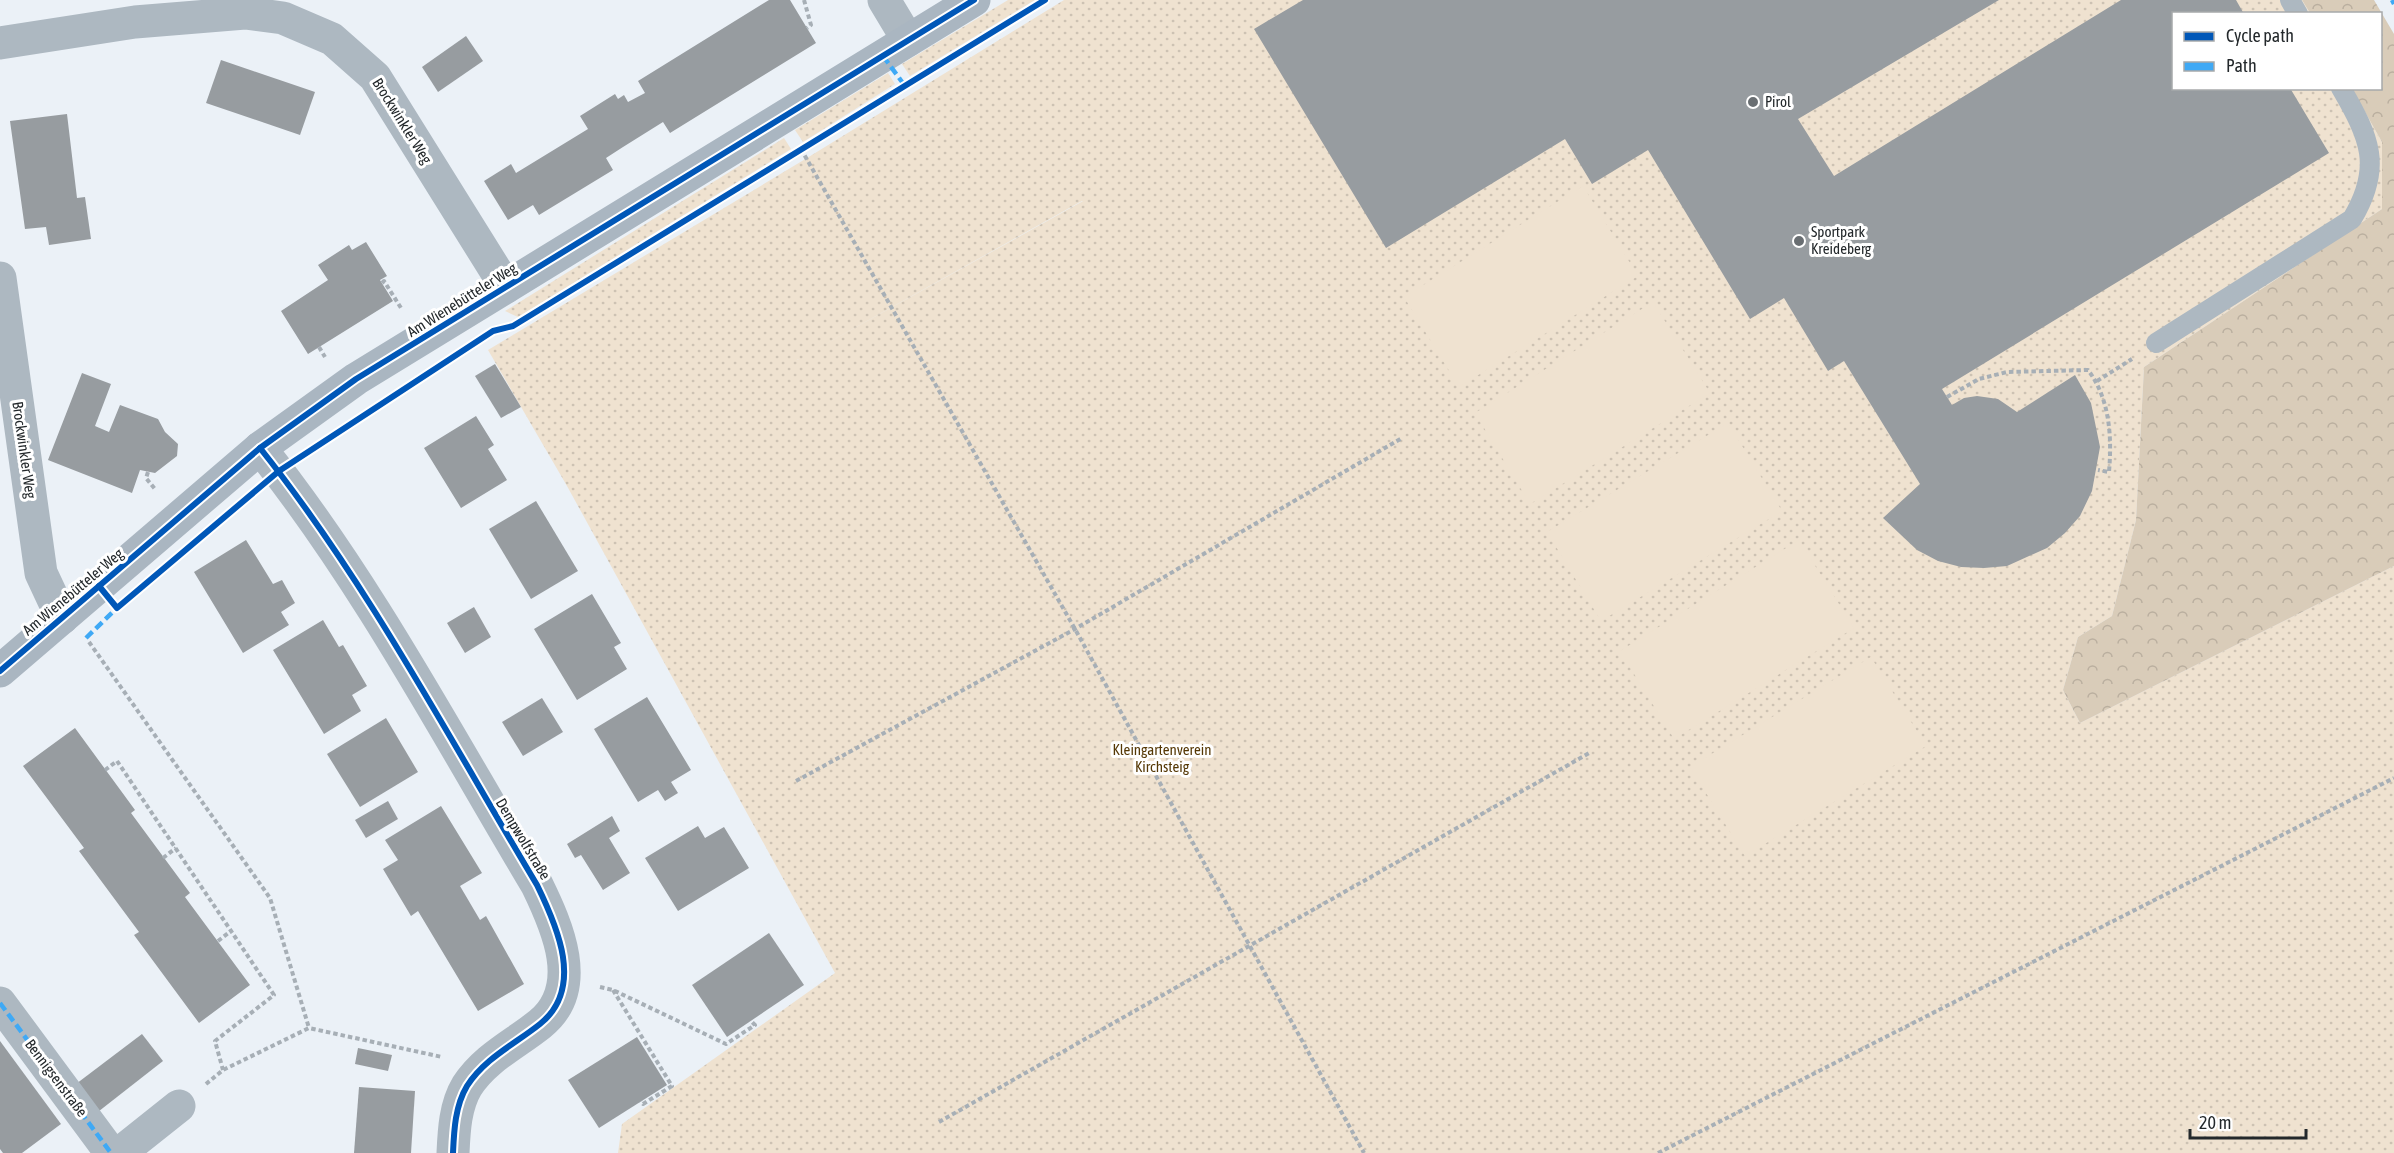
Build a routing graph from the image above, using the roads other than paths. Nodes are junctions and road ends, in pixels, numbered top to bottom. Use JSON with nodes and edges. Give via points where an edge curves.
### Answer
{"nodes":[{"id":1,"x":884,"y":0,"type":"edge"},
{"id":2,"x":974,"y":0,"type":"edge"},
{"id":3,"x":908,"y":40,"type":"junction"},
{"id":4,"x":0,"y":43,"type":"edge"},
{"id":5,"x":2342,"y":90,"type":"edge"},
{"id":6,"x":0,"y":278,"type":"edge"},
{"id":7,"x":506,"y":287,"type":"junction"},
{"id":8,"x":2156,"y":343,"type":"road end"},
{"id":9,"x":261,"y":448,"type":"junction"},
{"id":10,"x":74,"y":628,"type":"junction"},
{"id":11,"x":0,"y":671,"type":"edge"},
{"id":12,"x":0,"y":1003,"type":"edge"},
{"id":13,"x":179,"y":1106,"type":"road end"},
{"id":14,"x":111,"y":1153,"type":"edge"},
{"id":15,"x":120,"y":1153,"type":"edge"},
{"id":16,"x":453,"y":1153,"type":"edge"}],
"edges":[{"from":1,"to":3,"type":"street"},
{"from":2,"to":3,"type":"street","name":"Am Wienebütteler Weg"},
{"from":3,"to":7,"type":"street","name":"Am Wienebütteler Weg"},
{"from":4,"to":7,"type":"street","name":"Brockwinkler Weg","via":[[135,22],[245,13],[283,18],[332,39],[375,77]]},
{"from":5,"to":8,"type":"lane","via":[[2360,121],[2372,167],[2365,197],[2352,219]]},
{"from":6,"to":10,"type":"street","name":"Brockwinkler Weg","via":[[41,573]]},
{"from":7,"to":9,"type":"street","name":"Am Wienebütteler Weg","via":[[356,379]]},
{"from":9,"to":10,"type":"street","name":"Am Wienebütteler Weg"},
{"from":9,"to":16,"type":"street","name":"Dempwolfstraße","via":[[345,565],[537,885],[562,949],[565,980],[557,1003],[542,1023],[508,1045],[467,1087],[459,1105]]},
{"from":10,"to":11,"type":"street","name":"Am Wienebütteler Weg"},
{"from":12,"to":14,"type":"street","name":"Bennigsenstraße"},
{"from":13,"to":15,"type":"street"}]}
